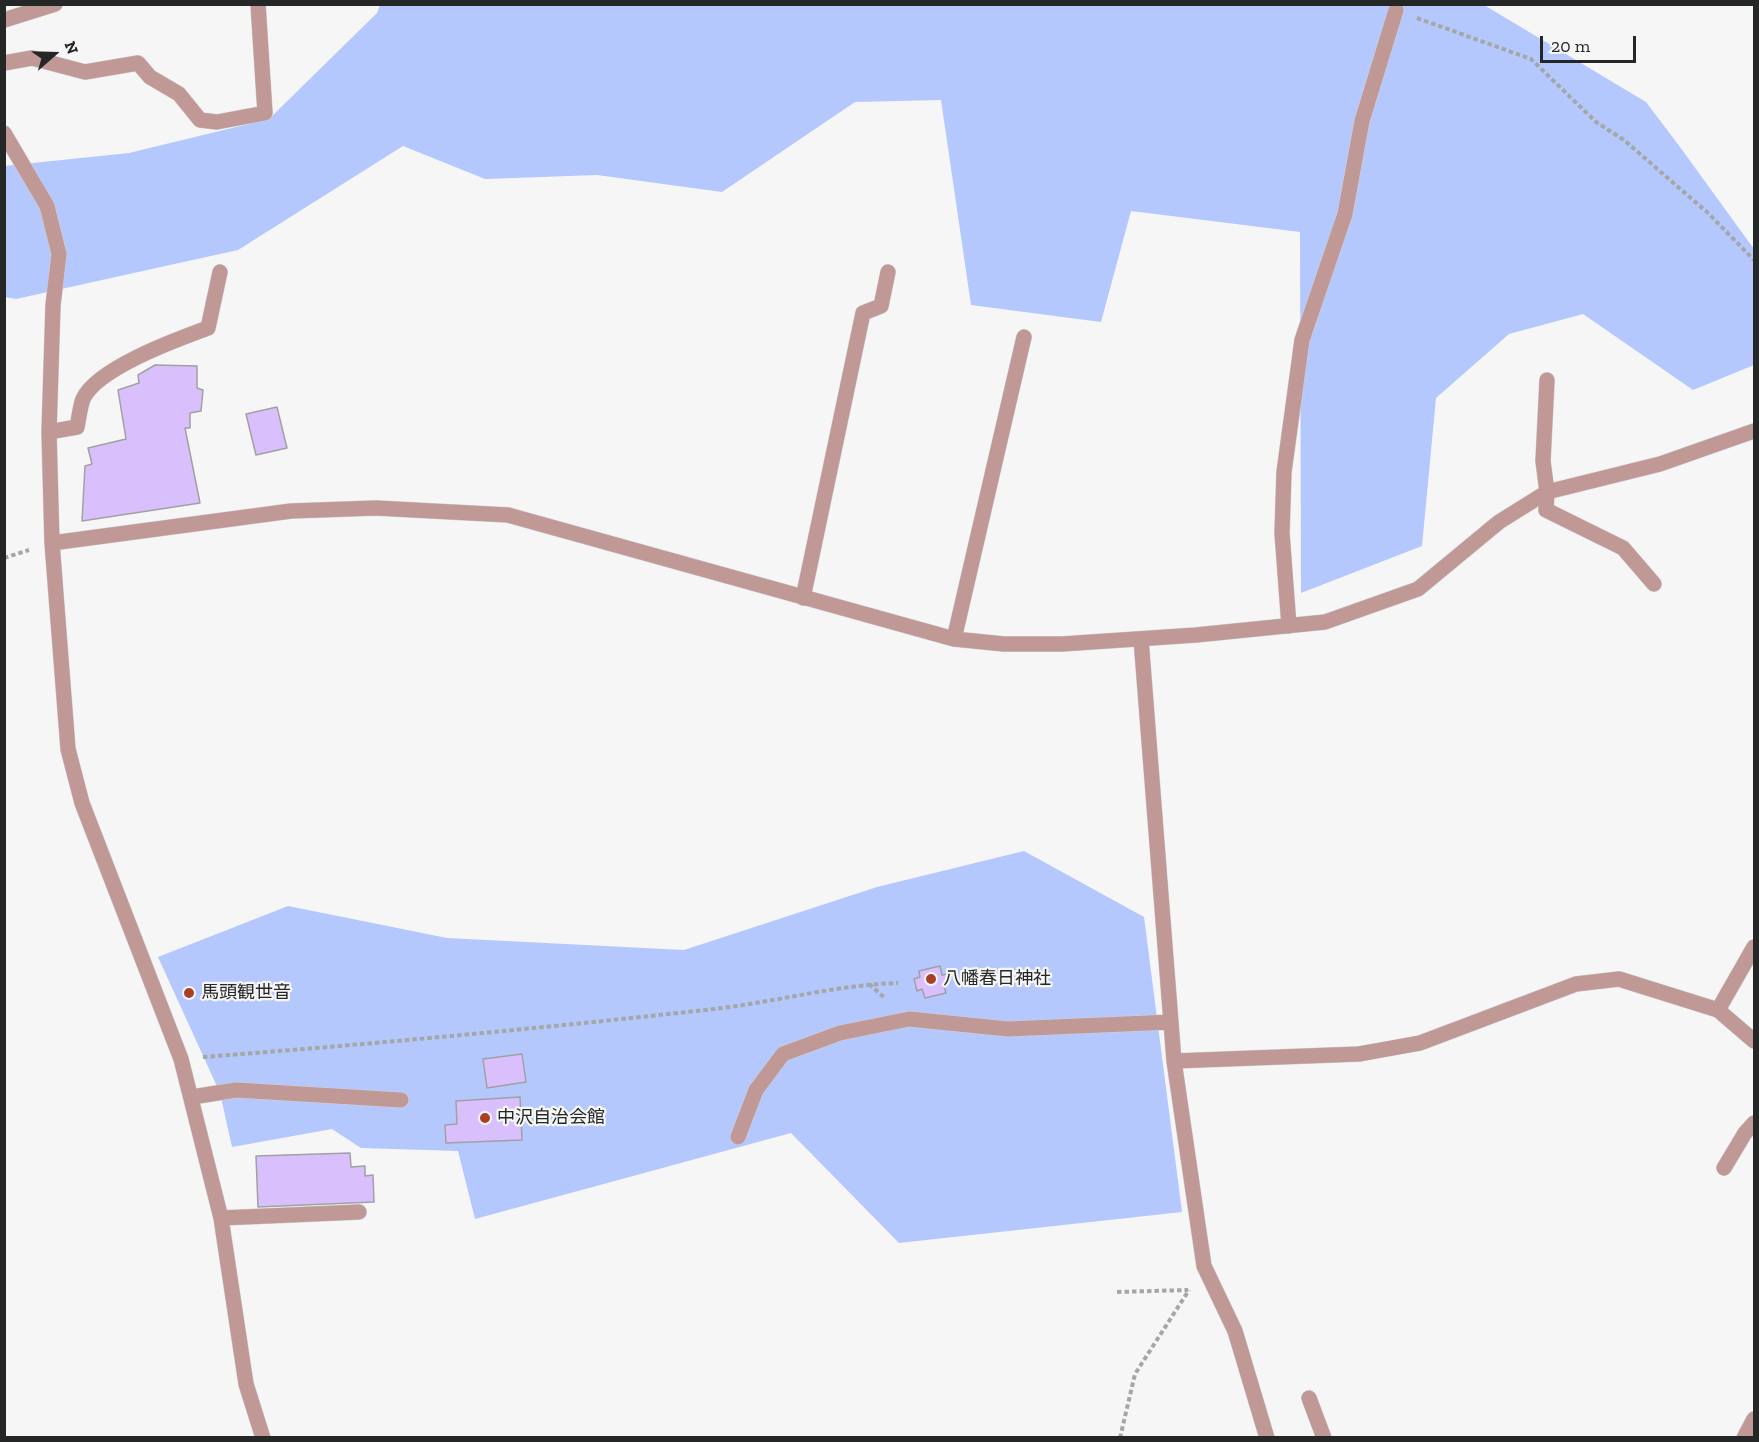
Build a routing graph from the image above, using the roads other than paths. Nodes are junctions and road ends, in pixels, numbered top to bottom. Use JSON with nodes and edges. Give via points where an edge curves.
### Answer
{"nodes":[{"id":1,"x":55,"y":4,"type":"edge"},
{"id":2,"x":258,"y":4,"type":"edge"},
{"id":3,"x":1396,"y":10,"type":"road end"},
{"id":4,"x":4,"y":20,"type":"edge"},
{"id":5,"x":4,"y":63,"type":"edge"},
{"id":6,"x":4,"y":133,"type":"edge"},
{"id":7,"x":220,"y":272,"type":"dead end"},
{"id":8,"x":888,"y":272,"type":"dead end"},
{"id":9,"x":1024,"y":337,"type":"dead end"},
{"id":10,"x":1547,"y":380,"type":"dead end"},
{"id":11,"x":1755,"y":431,"type":"edge"},
{"id":12,"x":49,"y":432,"type":"junction"},
{"id":13,"x":1547,"y":492,"type":"junction"},
{"id":14,"x":52,"y":543,"type":"junction"},
{"id":15,"x":1654,"y":584,"type":"dead end"},
{"id":16,"x":803,"y":598,"type":"junction"},
{"id":17,"x":1288,"y":626,"type":"junction"},
{"id":18,"x":954,"y":639,"type":"junction"},
{"id":19,"x":1141,"y":639,"type":"junction"},
{"id":20,"x":1755,"y":947,"type":"edge"},
{"id":21,"x":1718,"y":1010,"type":"junction"},
{"id":22,"x":1172,"y":1022,"type":"junction"},
{"id":23,"x":1755,"y":1041,"type":"edge"},
{"id":24,"x":1174,"y":1061,"type":"junction"},
{"id":25,"x":192,"y":1097,"type":"junction"},
{"id":26,"x":401,"y":1100,"type":"dead end"},
{"id":27,"x":1755,"y":1123,"type":"edge"},
{"id":28,"x":738,"y":1137,"type":"dead end"},
{"id":29,"x":1724,"y":1168,"type":"dead end"},
{"id":30,"x":358,"y":1212,"type":"dead end"},
{"id":31,"x":221,"y":1218,"type":"junction"},
{"id":32,"x":1309,"y":1398,"type":"dead end"},
{"id":33,"x":1755,"y":1419,"type":"edge"},
{"id":34,"x":263,"y":1437,"type":"edge"},
{"id":35,"x":1267,"y":1437,"type":"edge"},
{"id":36,"x":1324,"y":1437,"type":"edge"},
{"id":37,"x":1744,"y":1437,"type":"edge"}],
"edges":[{"from":1,"to":4,"type":"street"},
{"from":2,"to":5,"type":"street","via":[[265,113],[217,122],[200,120],[179,94],[150,77],[138,63],[85,72],[32,58]]},
{"from":3,"to":17,"type":"street","via":[[1362,121],[1345,214],[1302,340],[1284,472],[1281,533]]},
{"from":6,"to":12,"type":"street","via":[[47,206],[59,254],[53,305]]},
{"from":7,"to":12,"type":"street","via":[[208,328],[152,349],[102,379],[84,398],[77,427]]},
{"from":8,"to":16,"type":"street","via":[[881,306],[863,313]]},
{"from":9,"to":18,"type":"street"},
{"from":10,"to":13,"type":"street","via":[[1543,460]]},
{"from":11,"to":13,"type":"street","via":[[1660,464]]},
{"from":12,"to":14,"type":"street"},
{"from":13,"to":15,"type":"street","via":[[1546,510],[1623,548]]},
{"from":13,"to":17,"type":"street","via":[[1499,522],[1418,589],[1325,622]]},
{"from":14,"to":16,"type":"street","via":[[291,511],[459,511],[508,515]]},
{"from":14,"to":25,"type":"street","via":[[68,748],[82,803],[182,1059]]},
{"from":16,"to":18,"type":"street"},
{"from":17,"to":19,"type":"street"},
{"from":18,"to":19,"type":"street","via":[[1004,644]]},
{"from":19,"to":22,"type":"street"},
{"from":20,"to":21,"type":"street"},
{"from":21,"to":23,"type":"street"},
{"from":21,"to":24,"type":"street","via":[[1620,979],[1576,984],[1420,1043],[1359,1054]]},
{"from":22,"to":24,"type":"street"},
{"from":22,"to":28,"type":"street","via":[[1008,1029],[909,1019],[840,1033],[783,1054],[756,1090]]},
{"from":24,"to":35,"type":"street","via":[[1204,1266],[1235,1331]]},
{"from":25,"to":26,"type":"street","via":[[236,1090]]},
{"from":25,"to":31,"type":"street"},
{"from":27,"to":29,"type":"street","via":[[1744,1133]]},
{"from":30,"to":31,"type":"street"},
{"from":31,"to":34,"type":"street","via":[[246,1384]]},
{"from":32,"to":36,"type":"street"},
{"from":33,"to":37,"type":"street"}]}
